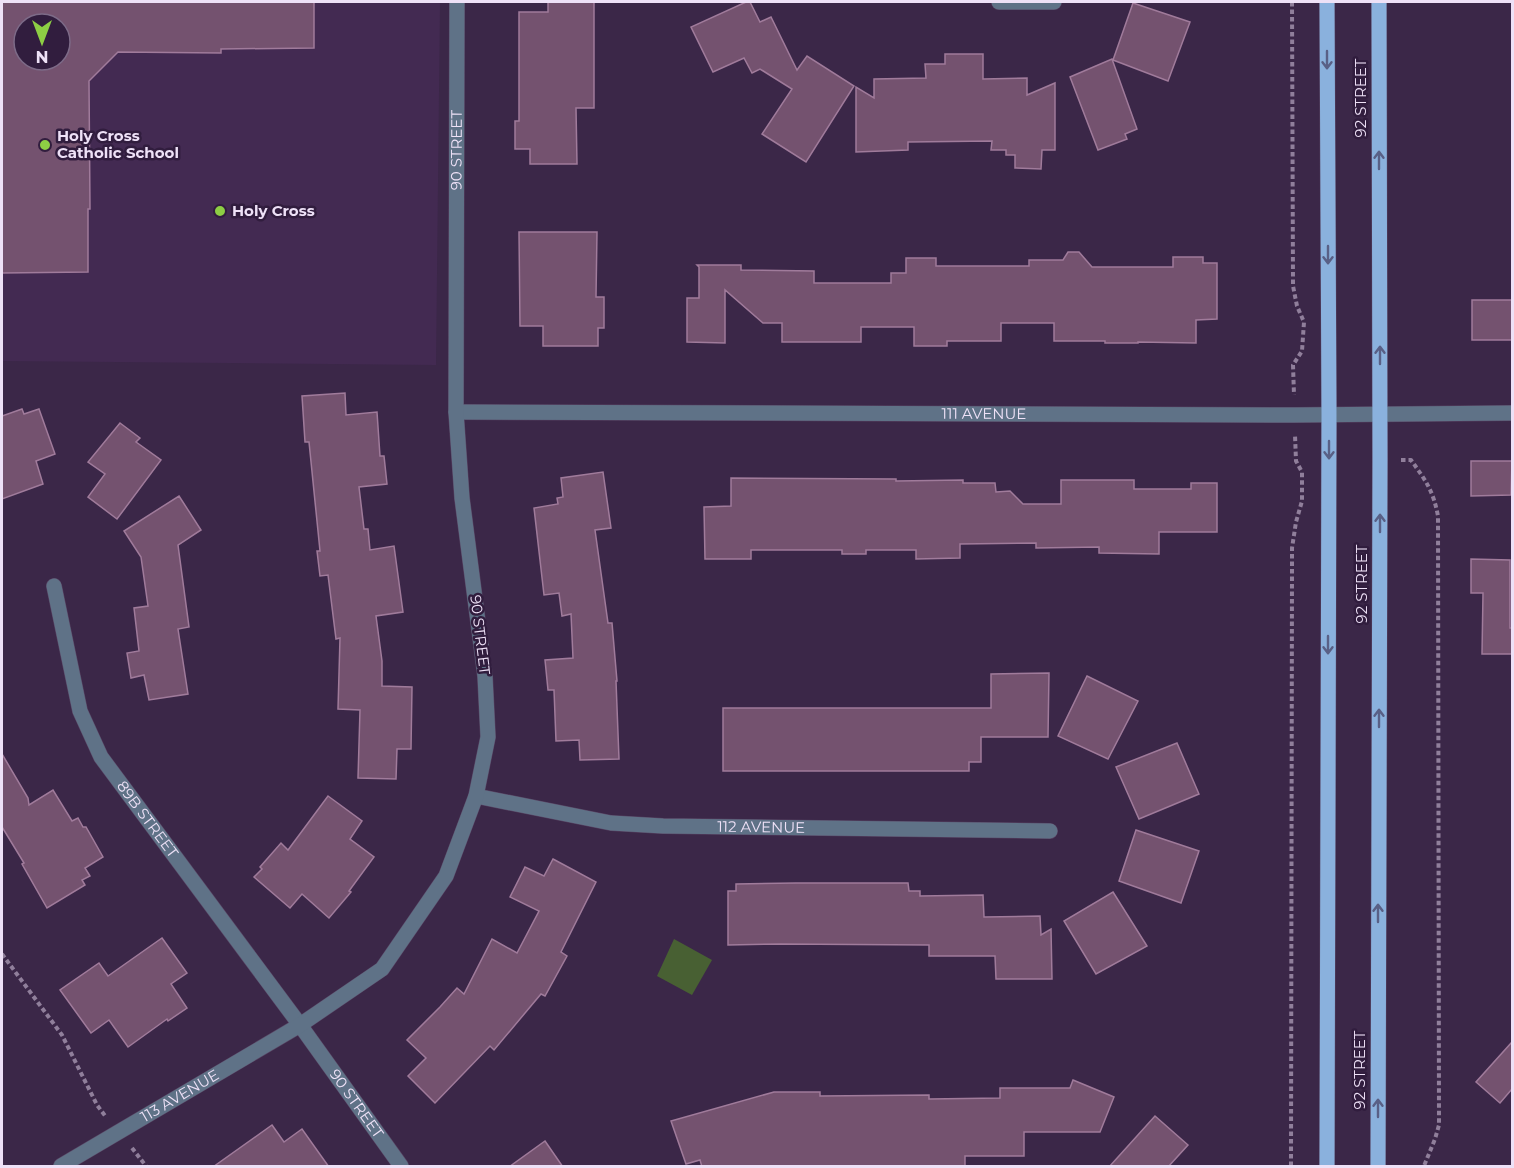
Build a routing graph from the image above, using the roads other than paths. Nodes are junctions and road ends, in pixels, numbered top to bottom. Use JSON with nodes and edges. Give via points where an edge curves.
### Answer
{"nodes":[{"id":1,"x":457,"y":2,"type":"edge"},
{"id":2,"x":999,"y":2,"type":"edge"},
{"id":3,"x":1053,"y":2,"type":"edge"},
{"id":4,"x":1327,"y":2,"type":"edge"},
{"id":5,"x":1379,"y":2,"type":"edge"},
{"id":6,"x":456,"y":412,"type":"junction"},
{"id":7,"x":1512,"y":413,"type":"edge"},
{"id":8,"x":1329,"y":414,"type":"junction"},
{"id":9,"x":1380,"y":414,"type":"junction"},
{"id":10,"x":54,"y":586,"type":"dead end"},
{"id":11,"x":476,"y":796,"type":"junction"},
{"id":12,"x":1050,"y":831,"type":"dead end"},
{"id":13,"x":300,"y":1025,"type":"junction"},
{"id":14,"x":61,"y":1167,"type":"edge"},
{"id":15,"x":401,"y":1167,"type":"edge"},
{"id":16,"x":1327,"y":1167,"type":"edge"},
{"id":17,"x":1378,"y":1167,"type":"edge"}],
"edges":[{"from":1,"to":6,"type":"street","name":"90 STREET"},
{"from":2,"to":3,"type":"street"},
{"from":4,"to":8,"type":"main road","one_way":true},
{"from":9,"to":5,"type":"main road","name":"92 STREET","one_way":true},
{"from":6,"to":8,"type":"street","name":"111 AVENUE"},
{"from":6,"to":11,"type":"street","name":"90 STREET","via":[[462,498],[485,676],[488,737]]},
{"from":7,"to":9,"type":"street","name":"111 AVENUE"},
{"from":8,"to":9,"type":"street","name":"111 AVENUE"},
{"from":8,"to":16,"type":"main road","one_way":true},
{"from":17,"to":9,"type":"main road","name":"92 STREET","one_way":true},
{"from":10,"to":13,"type":"street","name":"89B STREET","via":[[80,711],[101,757]]},
{"from":11,"to":12,"type":"street","name":"112 AVENUE","via":[[610,823]]},
{"from":11,"to":13,"type":"street","name":"90 STREET","via":[[446,876],[382,969]]},
{"from":13,"to":14,"type":"street","name":"113 AVENUE"},
{"from":13,"to":15,"type":"street","name":"90 STREET"}]}
